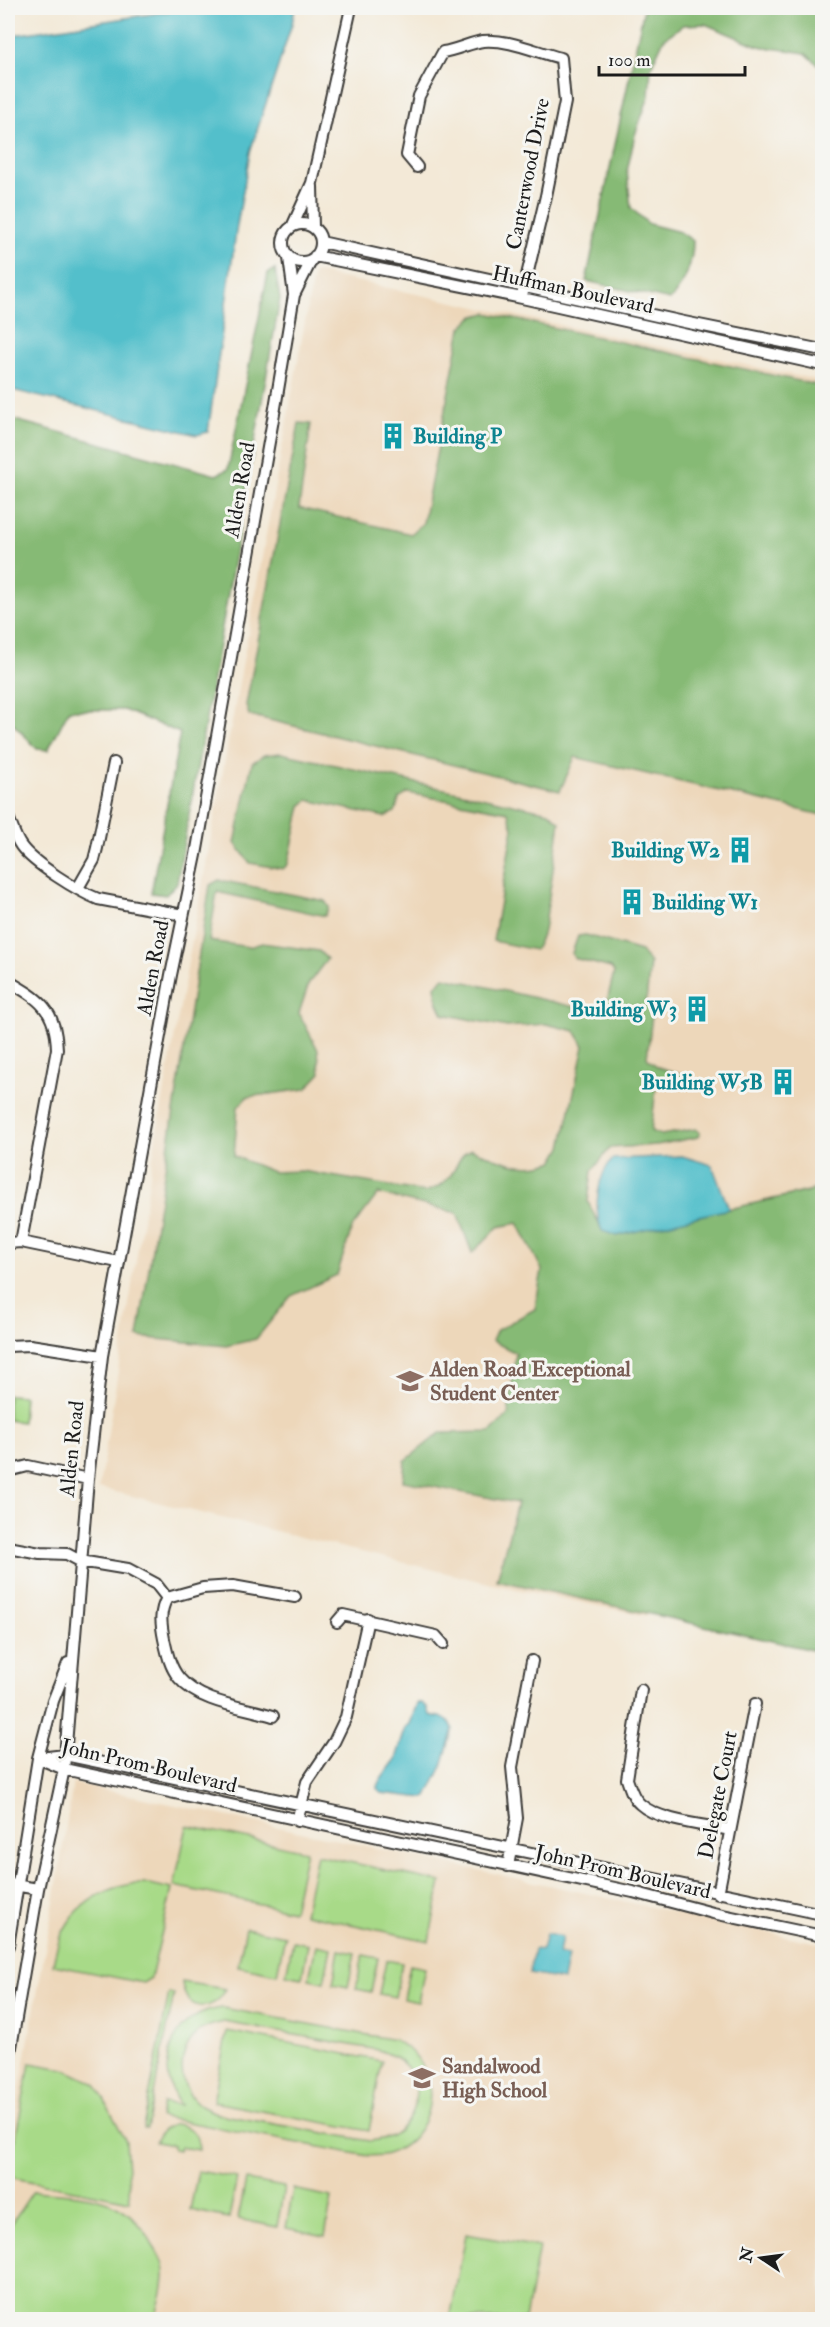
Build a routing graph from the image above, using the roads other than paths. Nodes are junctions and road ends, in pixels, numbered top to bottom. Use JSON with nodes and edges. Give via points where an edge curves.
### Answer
{"nodes":[{"id":1,"x":351,"y":8,"type":"edge"},
{"id":2,"x":417,"y":166,"type":"dead end"},
{"id":3,"x":312,"y":183,"type":"junction"},
{"id":4,"x":292,"y":226,"type":"junction"},
{"id":5,"x":313,"y":227,"type":"junction"},
{"id":6,"x":321,"y":242,"type":"junction"},
{"id":7,"x":289,"y":258,"type":"junction"},
{"id":8,"x":313,"y":258,"type":"junction"},
{"id":9,"x":525,"y":286,"type":"junction"},
{"id":10,"x":294,"y":295,"type":"junction"},
{"id":11,"x":522,"y":298,"type":"junction"},
{"id":12,"x":822,"y":350,"type":"edge"},
{"id":13,"x":822,"y":365,"type":"edge"},
{"id":14,"x":114,"y":763,"type":"dead end"},
{"id":15,"x":8,"y":817,"type":"edge"},
{"id":16,"x":78,"y":888,"type":"junction"},
{"id":17,"x":183,"y":915,"type":"junction"},
{"id":18,"x":8,"y":981,"type":"edge"},
{"id":19,"x":21,"y":1242,"type":"junction"},
{"id":20,"x":8,"y":1243,"type":"edge"},
{"id":21,"x":118,"y":1262,"type":"junction"},
{"id":22,"x":8,"y":1346,"type":"edge"},
{"id":23,"x":102,"y":1356,"type":"junction"},
{"id":24,"x":8,"y":1471,"type":"edge"},
{"id":25,"x":88,"y":1479,"type":"junction"},
{"id":26,"x":8,"y":1547,"type":"edge"},
{"id":27,"x":80,"y":1561,"type":"junction"},
{"id":28,"x":295,"y":1597,"type":"dead end"},
{"id":29,"x":167,"y":1599,"type":"junction"},
{"id":30,"x":368,"y":1619,"type":"junction"},
{"id":31,"x":337,"y":1622,"type":"dead end"},
{"id":32,"x":443,"y":1644,"type":"dead end"},
{"id":33,"x":73,"y":1651,"type":"junction"},
{"id":34,"x":532,"y":1661,"type":"dead end"},
{"id":35,"x":641,"y":1690,"type":"dead end"},
{"id":36,"x":755,"y":1704,"type":"dead end"},
{"id":37,"x":273,"y":1716,"type":"dead end"},
{"id":38,"x":65,"y":1755,"type":"junction"},
{"id":39,"x":38,"y":1758,"type":"junction"},
{"id":40,"x":64,"y":1769,"type":"junction"},
{"id":41,"x":301,"y":1804,"type":"junction"},
{"id":42,"x":297,"y":1821,"type":"junction"},
{"id":43,"x":730,"y":1830,"type":"junction"},
{"id":44,"x":512,"y":1849,"type":"junction"},
{"id":45,"x":508,"y":1866,"type":"junction"},
{"id":46,"x":13,"y":1885,"type":"edge"},
{"id":47,"x":38,"y":1889,"type":"junction"},
{"id":48,"x":718,"y":1894,"type":"junction"},
{"id":49,"x":764,"y":1902,"type":"junction"},
{"id":50,"x":822,"y":1914,"type":"edge"},
{"id":51,"x":747,"y":1920,"type":"junction"},
{"id":52,"x":822,"y":1936,"type":"edge"},
{"id":53,"x":8,"y":1946,"type":"edge"},
{"id":54,"x":8,"y":2065,"type":"edge"}],
"edges":[{"from":1,"to":3,"type":"street"},
{"from":2,"to":9,"type":"street","name":"Canterwood Drive","via":[[407,155],[419,96],[443,52],[480,42],[502,41],[561,57],[565,102]]},
{"from":3,"to":4,"type":"street"},
{"from":3,"to":5,"type":"street"},
{"from":4,"to":5,"type":"street"},
{"from":4,"to":7,"type":"street","via":[[286,231],[283,245]]},
{"from":5,"to":6,"type":"street"},
{"from":6,"to":8,"type":"street"},
{"from":6,"to":9,"type":"street","name":"Huffman Boulevard"},
{"from":7,"to":8,"type":"street","via":[[301,262]]},
{"from":7,"to":10,"type":"street","name":"Alden Road"},
{"from":8,"to":10,"type":"street","name":"Alden Road"},
{"from":8,"to":11,"type":"street","name":"Huffman Boulevard"},
{"from":9,"to":11,"type":"street","name":"Canterwood Drive"},
{"from":9,"to":12,"type":"street","name":"Huffman Boulevard"},
{"from":10,"to":17,"type":"street","name":"Alden Road"},
{"from":11,"to":13,"type":"street","name":"Huffman Boulevard"},
{"from":14,"to":16,"type":"street","via":[[98,848]]},
{"from":15,"to":16,"type":"street","via":[[23,849]]},
{"from":16,"to":17,"type":"street","via":[[98,899]]},
{"from":17,"to":21,"type":"street","name":"Alden Road"},
{"from":18,"to":19,"type":"street","via":[[35,997],[53,1020],[57,1033]]},
{"from":19,"to":20,"type":"street"},
{"from":19,"to":21,"type":"street"},
{"from":21,"to":23,"type":"street","name":"Alden Road"},
{"from":22,"to":23,"type":"street"},
{"from":23,"to":25,"type":"street","name":"Alden Road"},
{"from":24,"to":25,"type":"street","via":[[28,1466]]},
{"from":25,"to":27,"type":"street","name":"Alden Road"},
{"from":26,"to":27,"type":"street","via":[[68,1554]]},
{"from":27,"to":29,"type":"street","via":[[128,1569],[156,1584]]},
{"from":27,"to":33,"type":"street","name":"Alden Road"},
{"from":28,"to":29,"type":"street","via":[[233,1586],[202,1588]]},
{"from":29,"to":37,"type":"street","via":[[160,1616],[178,1677],[198,1693]]},
{"from":30,"to":31,"type":"street","via":[[343,1615]]},
{"from":30,"to":32,"type":"street","via":[[436,1636]]},
{"from":30,"to":41,"type":"street","via":[[346,1717],[311,1774]]},
{"from":33,"to":38,"type":"street","name":"Alden Road"},
{"from":33,"to":39,"type":"street","name":"Alden Road","via":[[53,1701]]},
{"from":34,"to":44,"type":"street","via":[[512,1767],[517,1818]]},
{"from":35,"to":43,"type":"street","via":[[627,1779],[631,1792],[648,1811]]},
{"from":36,"to":43,"type":"street","name":"Delegate Court"},
{"from":38,"to":39,"type":"street","name":"John Prom Boulevard"},
{"from":38,"to":40,"type":"street","name":"Alden Road"},
{"from":38,"to":41,"type":"street","name":"John Prom Boulevard"},
{"from":39,"to":40,"type":"street","name":"John Prom Boulevard"},
{"from":39,"to":46,"type":"street","name":"Alden Road"},
{"from":40,"to":42,"type":"street","name":"John Prom Boulevard"},
{"from":40,"to":47,"type":"street","name":"Alden Road"},
{"from":41,"to":42,"type":"street"},
{"from":41,"to":44,"type":"street","name":"John Prom Boulevard"},
{"from":42,"to":45,"type":"street","name":"John Prom Boulevard"},
{"from":43,"to":48,"type":"street","name":"Delegate Court"},
{"from":44,"to":45,"type":"street"},
{"from":44,"to":48,"type":"street","name":"John Prom Boulevard"},
{"from":45,"to":51,"type":"street","name":"John Prom Boulevard"},
{"from":46,"to":47,"type":"street"},
{"from":46,"to":53,"type":"street","name":"Alden Road"},
{"from":47,"to":54,"type":"street","name":"Alden Road"},
{"from":48,"to":49,"type":"street","name":"John Prom Boulevard"},
{"from":49,"to":50,"type":"street","name":"John Prom Boulevard"},
{"from":49,"to":51,"type":"street","via":[[753,1909]]},
{"from":51,"to":52,"type":"street","name":"John Prom Boulevard"}]}
